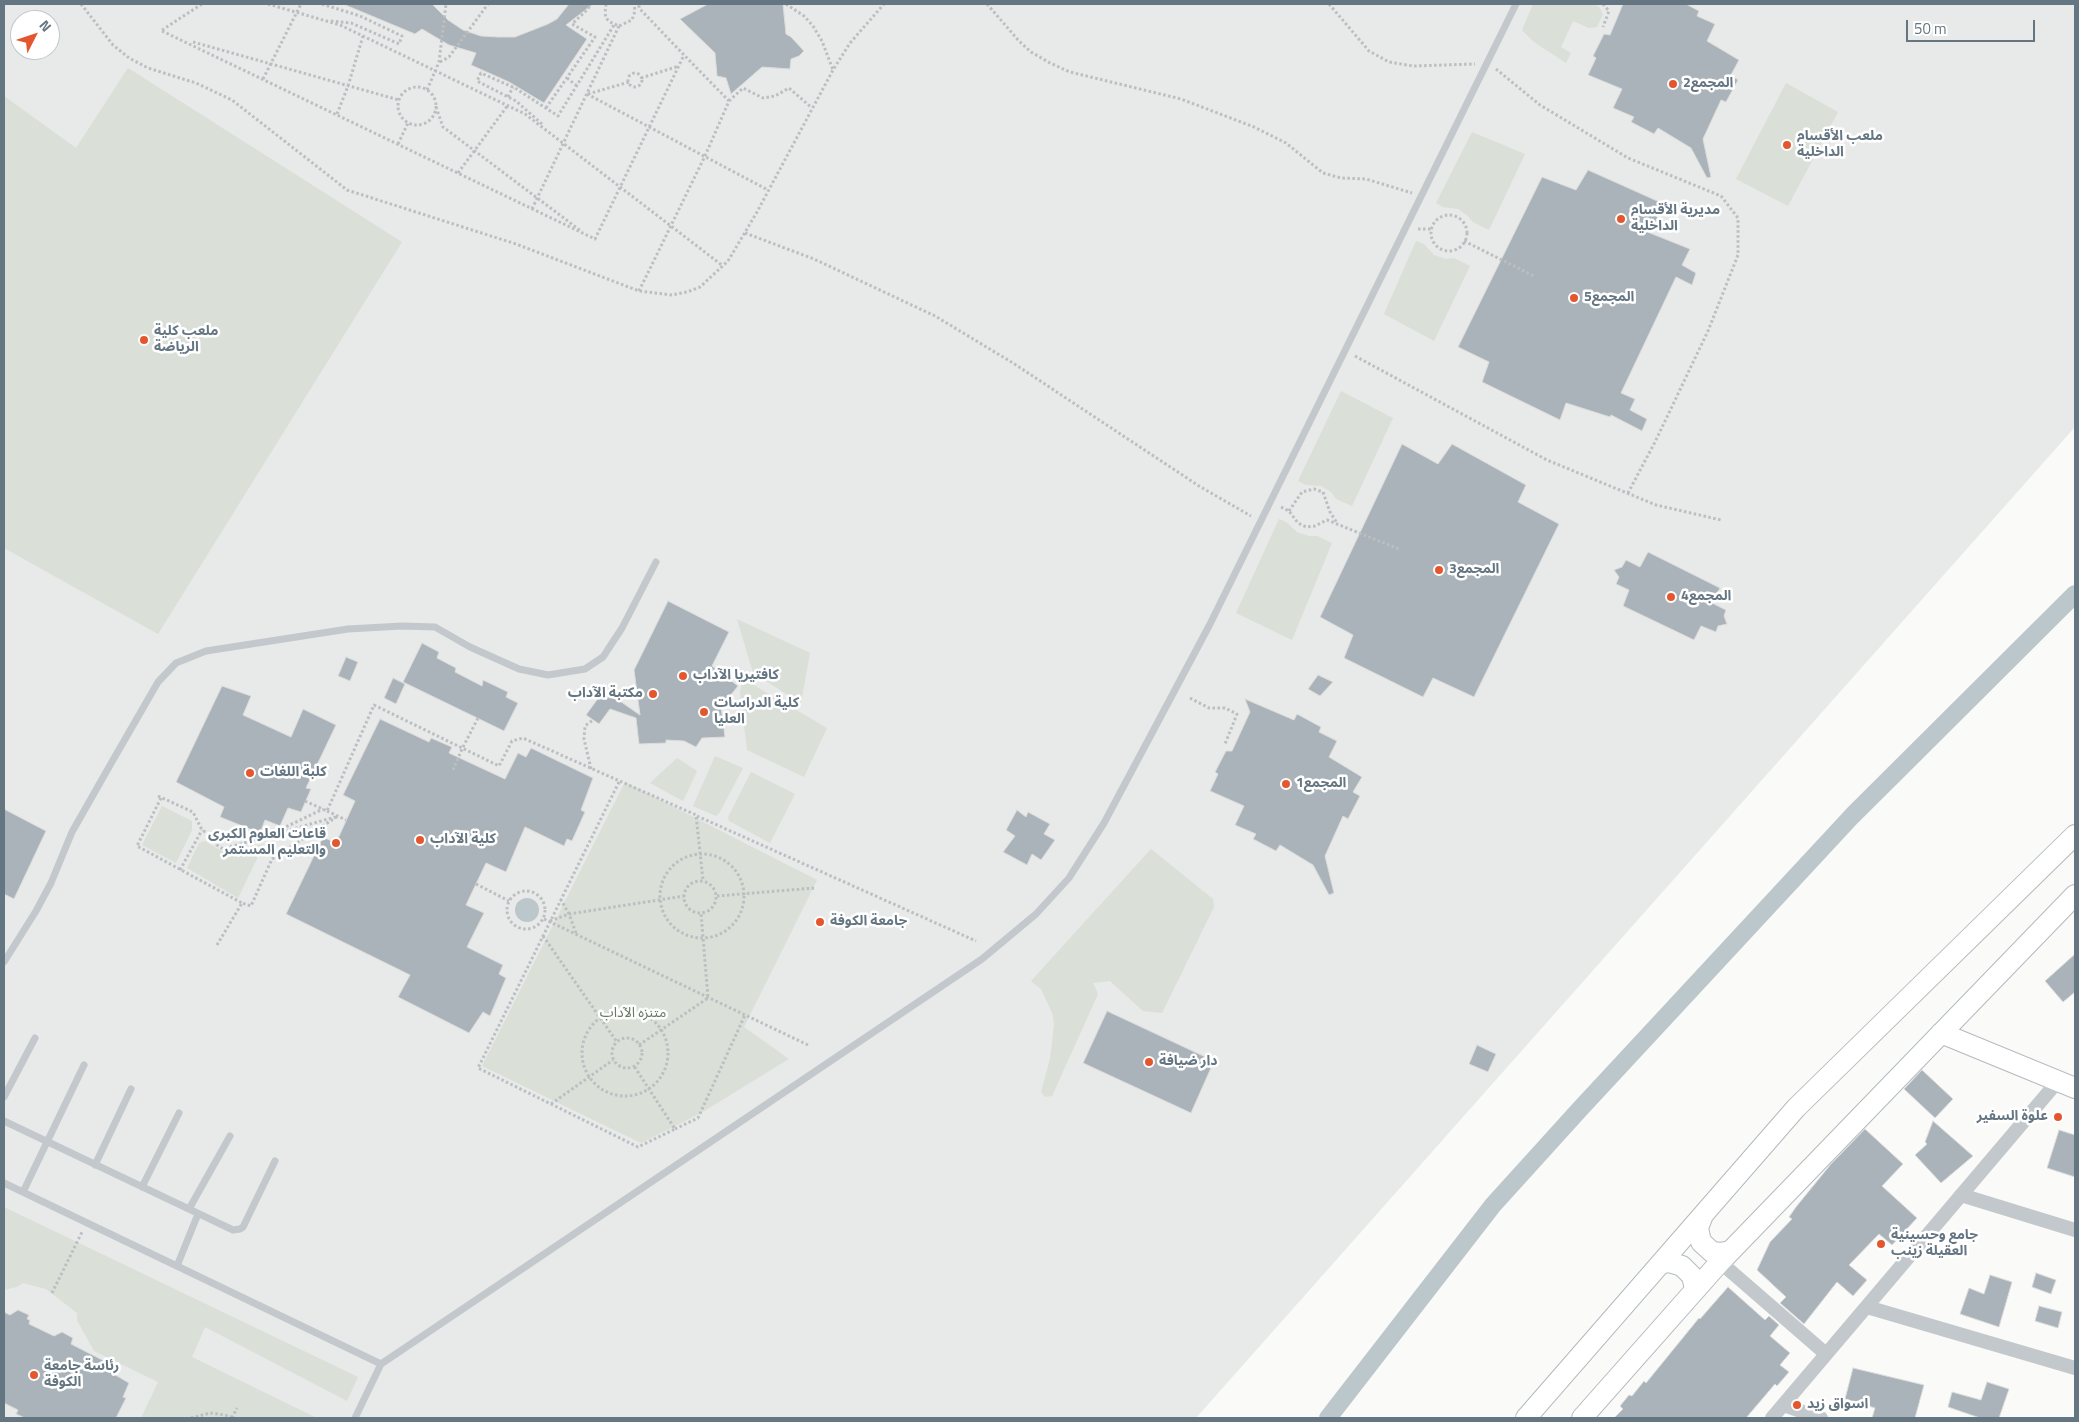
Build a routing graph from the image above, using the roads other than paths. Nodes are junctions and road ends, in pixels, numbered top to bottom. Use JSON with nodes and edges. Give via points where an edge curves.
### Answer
{"nodes":[{"id":1,"x":1516,"y":4,"type":"edge"},
{"id":2,"x":656,"y":562,"type":"dead end"},
{"id":3,"x":2075,"y":835,"type":"edge"},
{"id":4,"x":2075,"y":895,"type":"edge"},
{"id":5,"x":4,"y":962,"type":"edge"},
{"id":6,"x":1941,"y":1033,"type":"junction"},
{"id":7,"x":35,"y":1038,"type":"dead end"},
{"id":8,"x":84,"y":1065,"type":"dead end"},
{"id":9,"x":2070,"y":1084,"type":"edge"},
{"id":10,"x":131,"y":1089,"type":"dead end"},
{"id":11,"x":4,"y":1097,"type":"edge"},
{"id":12,"x":179,"y":1113,"type":"dead end"},
{"id":13,"x":4,"y":1121,"type":"edge"},
{"id":14,"x":230,"y":1136,"type":"dead end"},
{"id":15,"x":47,"y":1142,"type":"junction"},
{"id":16,"x":275,"y":1161,"type":"dead end"},
{"id":17,"x":95,"y":1165,"type":"junction"},
{"id":18,"x":4,"y":1183,"type":"edge"},
{"id":19,"x":142,"y":1187,"type":"junction"},
{"id":20,"x":23,"y":1192,"type":"junction"},
{"id":21,"x":1961,"y":1195,"type":"junction"},
{"id":22,"x":189,"y":1209,"type":"junction"},
{"id":23,"x":198,"y":1214,"type":"junction"},
{"id":24,"x":1703,"y":1215,"type":"junction"},
{"id":25,"x":2075,"y":1230,"type":"edge"},
{"id":26,"x":1725,"y":1257,"type":"junction"},
{"id":27,"x":1662,"y":1263,"type":"junction"},
{"id":28,"x":177,"y":1266,"type":"junction"},
{"id":29,"x":1695,"y":1289,"type":"junction"},
{"id":30,"x":1866,"y":1306,"type":"junction"},
{"id":31,"x":1826,"y":1354,"type":"junction"},
{"id":32,"x":381,"y":1364,"type":"junction"},
{"id":33,"x":2075,"y":1368,"type":"edge"},
{"id":34,"x":1783,"y":1405,"type":"junction"},
{"id":35,"x":355,"y":1418,"type":"edge"},
{"id":36,"x":1526,"y":1418,"type":"edge"},
{"id":37,"x":1582,"y":1418,"type":"edge"},
{"id":38,"x":1772,"y":1418,"type":"edge"},
{"id":39,"x":1821,"y":1418,"type":"edge"}],
"edges":[{"from":1,"to":32,"type":"lane","via":[[1209,626],[1104,823],[1070,878],[1036,914],[982,958]]},
{"from":2,"to":5,"type":"lane","via":[[603,657],[585,669],[548,675],[519,669],[435,627],[402,626],[348,629],[206,652],[176,663],[158,682],[128,733],[72,832],[36,911]]},
{"from":3,"to":24,"type":"main road","via":[[1796,1108]]},
{"from":4,"to":6,"type":"main road"},
{"from":6,"to":9,"type":"main road"},
{"from":6,"to":26,"type":"main road"},
{"from":7,"to":11,"type":"lane"},
{"from":8,"to":15,"type":"lane"},
{"from":9,"to":21,"type":"street"},
{"from":10,"to":17,"type":"lane"},
{"from":12,"to":19,"type":"lane"},
{"from":13,"to":15,"type":"lane"},
{"from":14,"to":22,"type":"lane"},
{"from":15,"to":17,"type":"lane"},
{"from":15,"to":20,"type":"lane"},
{"from":16,"to":23,"type":"lane","via":[[240,1230]]},
{"from":17,"to":19,"type":"lane"},
{"from":18,"to":20,"type":"lane"},
{"from":19,"to":22,"type":"lane"},
{"from":20,"to":28,"type":"lane"},
{"from":21,"to":25,"type":"street"},
{"from":21,"to":30,"type":"street"},
{"from":22,"to":23,"type":"lane"},
{"from":23,"to":28,"type":"lane"},
{"from":24,"to":26,"type":"main road","via":[[1698,1228],[1701,1242],[1712,1252]]},
{"from":24,"to":27,"type":"main road"},
{"from":26,"to":29,"type":"main road"},
{"from":26,"to":31,"type":"street"},
{"from":27,"to":29,"type":"main road","via":[[1682,1266],[1692,1276]]},
{"from":27,"to":36,"type":"main road"},
{"from":28,"to":32,"type":"lane"},
{"from":29,"to":37,"type":"main road"},
{"from":30,"to":31,"type":"street"},
{"from":30,"to":33,"type":"street"},
{"from":31,"to":34,"type":"street"},
{"from":32,"to":35,"type":"lane"},
{"from":34,"to":38,"type":"street"},
{"from":34,"to":39,"type":"street"}]}
